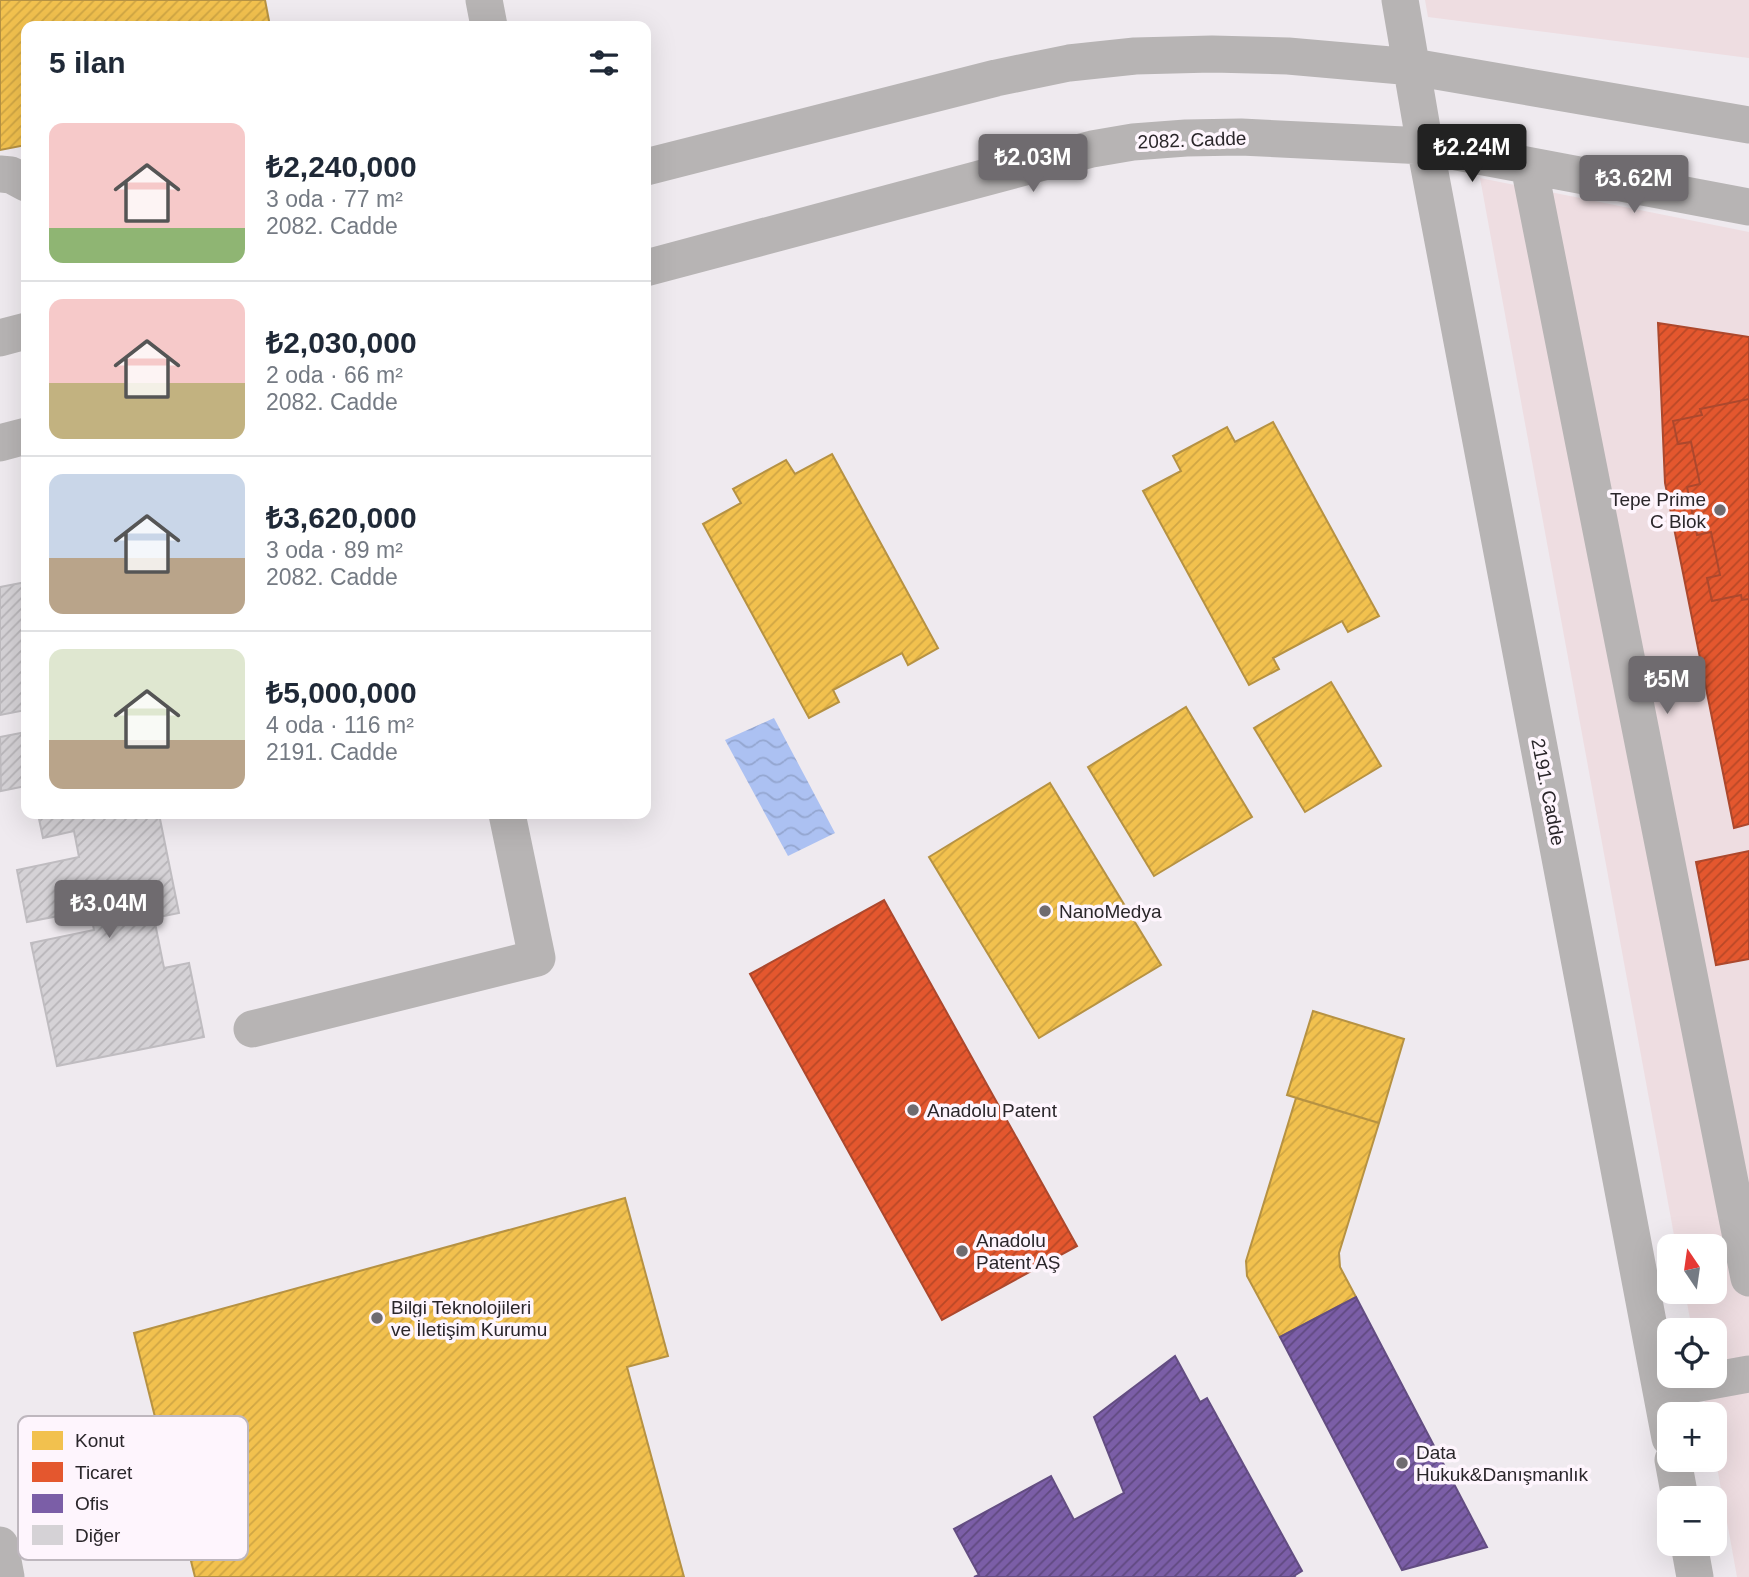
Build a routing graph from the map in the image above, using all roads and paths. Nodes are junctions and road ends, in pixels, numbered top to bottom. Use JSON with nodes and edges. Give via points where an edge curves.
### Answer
{"nodes":[{"id":1,"x":484,"y":0,"type":"edge"},
{"id":2,"x":1400,"y":0,"type":"edge"},
{"id":3,"x":488,"y":21,"type":"edge"},
{"id":4,"x":1413,"y":67,"type":"junction"},
{"id":5,"x":1749,"y":125,"type":"edge"},
{"id":6,"x":1425,"y":146,"type":"junction"},
{"id":7,"x":651,"y":166,"type":"edge"},
{"id":8,"x":1529,"y":166,"type":"junction"},
{"id":9,"x":0,"y":174,"type":"edge"},
{"id":10,"x":21,"y":180,"type":"edge"},
{"id":11,"x":1749,"y":208,"type":"edge"},
{"id":12,"x":651,"y":267,"type":"edge"},
{"id":13,"x":21,"y":332,"type":"edge"},
{"id":14,"x":0,"y":338,"type":"edge"},
{"id":15,"x":21,"y":437,"type":"edge"},
{"id":16,"x":0,"y":443,"type":"edge"},
{"id":17,"x":507,"y":819,"type":"edge"},
{"id":18,"x":252,"y":1029,"type":"dead end"},
{"id":19,"x":1749,"y":1278,"type":"edge"},
{"id":20,"x":1749,"y":1374,"type":"edge"},
{"id":21,"x":1661,"y":1390,"type":"junction"},
{"id":22,"x":1663,"y":1402,"type":"edge"},
{"id":23,"x":0,"y":1545,"type":"edge"},
{"id":24,"x":1691,"y":1556,"type":"edge"},
{"id":25,"x":6,"y":1577,"type":"edge"},
{"id":26,"x":1695,"y":1577,"type":"edge"}],
"edges":[{"from":1,"to":3,"type":"street"},
{"from":2,"to":4,"type":"street","name":"2191. Cadde"},
{"from":4,"to":5,"type":"street"},
{"from":4,"to":6,"type":"street","name":"2191. Cadde"},
{"from":4,"to":7,"type":"street","via":[[1212,54],[1069,62]]},
{"from":6,"to":8,"type":"street","name":"2082. Cadde"},
{"from":6,"to":12,"type":"street","name":"2082. Cadde","via":[[1241,137],[1133,142]]},
{"from":6,"to":21,"type":"street","name":"2191. Cadde"},
{"from":8,"to":11,"type":"street","name":"2082. Cadde"},
{"from":8,"to":19,"type":"street"},
{"from":9,"to":10,"type":"street"},
{"from":13,"to":14,"type":"street"},
{"from":15,"to":16,"type":"street"},
{"from":17,"to":18,"type":"street","via":[[537,958]]},
{"from":20,"to":21,"type":"street"},
{"from":21,"to":22,"type":"street","name":"2191. Cadde"},
{"from":23,"to":25,"type":"street"},
{"from":24,"to":26,"type":"street"}]}
